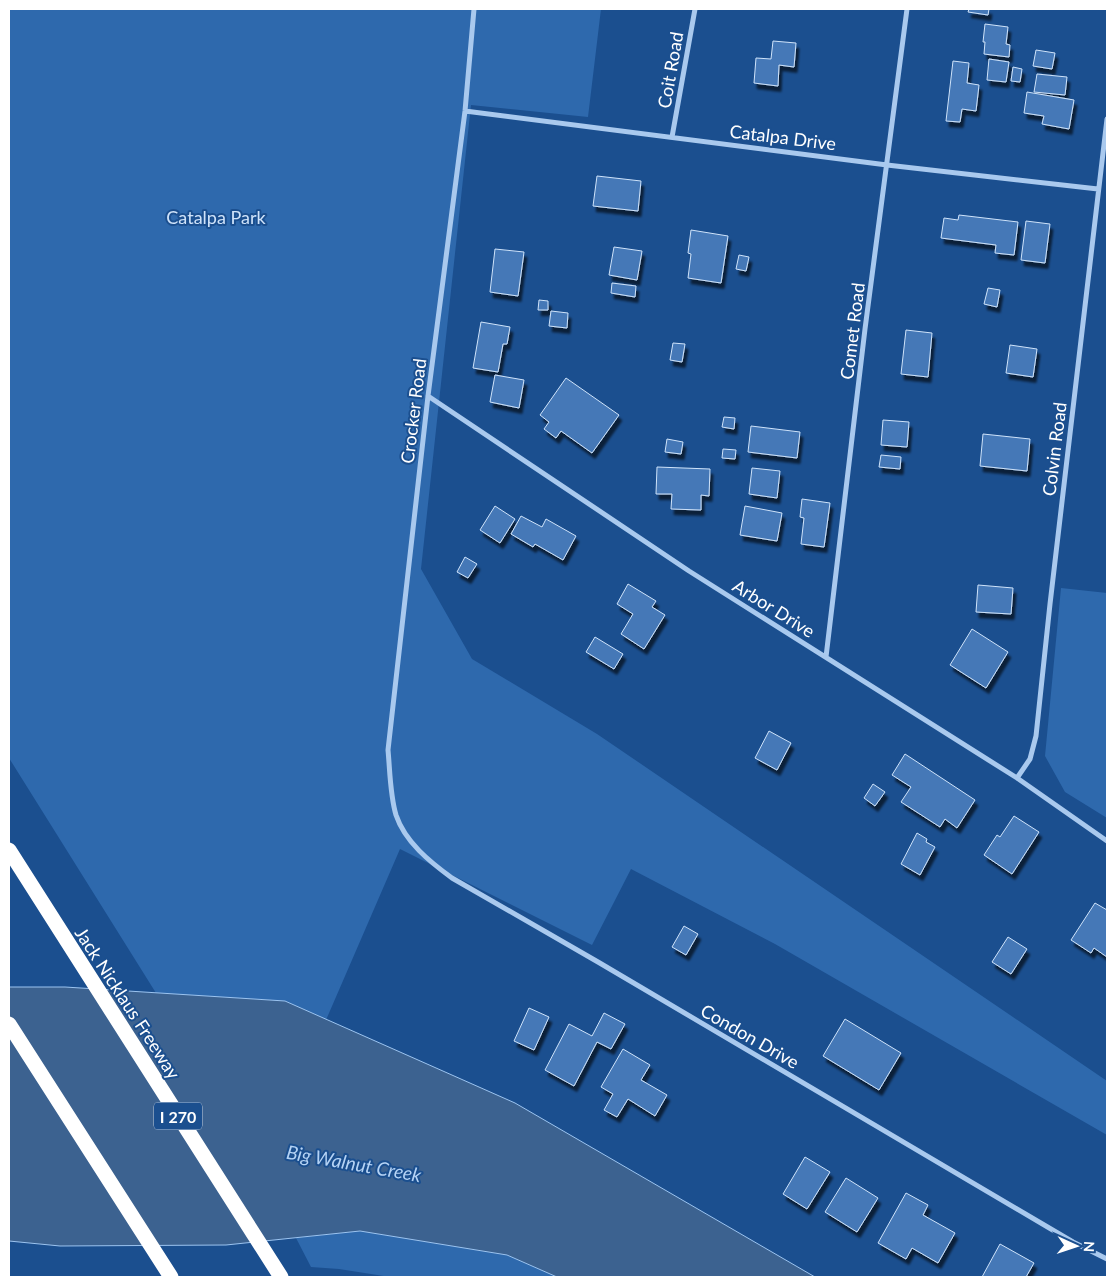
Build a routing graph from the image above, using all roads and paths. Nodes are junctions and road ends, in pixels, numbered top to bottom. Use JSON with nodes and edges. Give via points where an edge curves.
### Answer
{"nodes":[{"id":1,"x":474,"y":9,"type":"edge"},
{"id":2,"x":696,"y":9,"type":"edge"},
{"id":3,"x":906,"y":9,"type":"edge"},
{"id":4,"x":465,"y":111,"type":"junction"},
{"id":5,"x":1107,"y":119,"type":"edge"},
{"id":6,"x":672,"y":137,"type":"junction"},
{"id":7,"x":887,"y":165,"type":"junction"},
{"id":8,"x":1098,"y":189,"type":"junction"},
{"id":9,"x":428,"y":396,"type":"junction"},
{"id":10,"x":826,"y":656,"type":"junction"},
{"id":11,"x":1017,"y":778,"type":"junction"},
{"id":12,"x":396,"y":816,"type":"joint"},
{"id":13,"x":1107,"y":841,"type":"edge"},
{"id":14,"x":9,"y":850,"type":"edge"},
{"id":15,"x":9,"y":1024,"type":"edge"},
{"id":16,"x":1107,"y":1259,"type":"edge"},
{"id":17,"x":171,"y":1277,"type":"edge"},
{"id":18,"x":281,"y":1277,"type":"edge"}],
"edges":[{"from":1,"to":4,"type":"street","name":"Crocker Road"},
{"from":2,"to":6,"type":"street","name":"Coit Road"},
{"from":3,"to":7,"type":"street","name":"Comet Road"},
{"from":4,"to":6,"type":"street","name":"Catalpa Drive"},
{"from":4,"to":9,"type":"street","name":"Crocker Road"},
{"from":5,"to":8,"type":"street","name":"Colvin Road"},
{"from":6,"to":7,"type":"street","name":"Catalpa Drive"},
{"from":7,"to":8,"type":"street","name":"Catalpa Drive"},
{"from":7,"to":10,"type":"street","name":"Comet Road"},
{"from":8,"to":11,"type":"street","name":"Colvin Road","via":[[1036,736],[1030,759]]},
{"from":9,"to":10,"type":"street","name":"Arbor Drive","via":[[689,571]]},
{"from":9,"to":12,"type":"street","name":"Crocker Road","via":[[388,750]]},
{"from":10,"to":11,"type":"street","name":"Arbor Drive"},
{"from":11,"to":13,"type":"street","name":"Arbor Drive"},
{"from":12,"to":16,"type":"street","name":"Condon Drive","via":[[420,851],[452,878]]},
{"from":14,"to":18,"type":"highway","name":"Jack Nicklaus Freeway","number":"I 270"},
{"from":15,"to":17,"type":"highway"}]}
